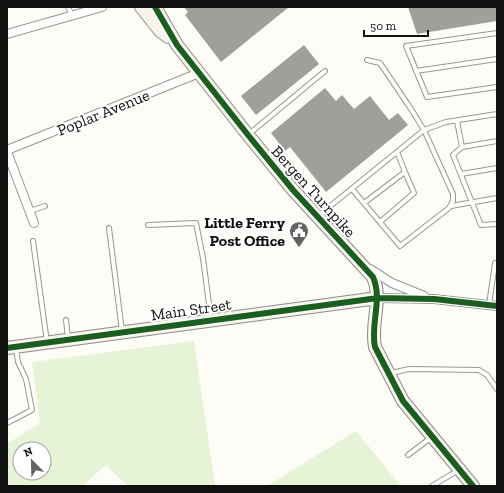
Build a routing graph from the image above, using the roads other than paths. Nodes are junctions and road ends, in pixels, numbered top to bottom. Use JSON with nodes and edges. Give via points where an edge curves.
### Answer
{"nodes":[{"id":1,"x":68,"y":7,"type":"edge"},
{"id":2,"x":100,"y":7,"type":"edge"},
{"id":3,"x":141,"y":7,"type":"edge"},
{"id":4,"x":155,"y":7,"type":"edge"},
{"id":5,"x":72,"y":16,"type":"junction"},
{"id":6,"x":497,"y":33,"type":"edge"},
{"id":7,"x":7,"y":34,"type":"edge"},
{"id":8,"x":177,"y":45,"type":"junction"},
{"id":9,"x":497,"y":59,"type":"edge"},
{"id":10,"x":367,"y":60,"type":"dead end"},
{"id":11,"x":325,"y":71,"type":"dead end"},
{"id":12,"x":416,"y":71,"type":"junction"},
{"id":13,"x":199,"y":73,"type":"junction"},
{"id":14,"x":497,"y":88,"type":"edge"},
{"id":15,"x":497,"y":114,"type":"edge"},
{"id":16,"x":457,"y":120,"type":"junction"},
{"id":17,"x":424,"y":130,"type":"junction"},
{"id":18,"x":248,"y":135,"type":"junction"},
{"id":19,"x":497,"y":142,"type":"edge"},
{"id":20,"x":462,"y":147,"type":"junction"},
{"id":21,"x":7,"y":151,"type":"edge"},
{"id":22,"x":397,"y":152,"type":"junction"},
{"id":23,"x":497,"y":168,"type":"edge"},
{"id":24,"x":406,"y":172,"type":"junction"},
{"id":25,"x":461,"y":174,"type":"junction"},
{"id":26,"x":352,"y":189,"type":"junction"},
{"id":27,"x":497,"y":198,"type":"edge"},
{"id":28,"x":472,"y":202,"type":"junction"},
{"id":29,"x":364,"y":203,"type":"junction"},
{"id":30,"x":45,"y":206,"type":"dead end"},
{"id":31,"x":451,"y":206,"type":"junction"},
{"id":32,"x":30,"y":211,"type":"junction"},
{"id":33,"x":318,"y":216,"type":"junction"},
{"id":34,"x":380,"y":222,"type":"junction"},
{"id":35,"x":34,"y":223,"type":"dead end"},
{"id":36,"x":497,"y":224,"type":"edge"},
{"id":37,"x":148,"y":225,"type":"dead end"},
{"id":38,"x":109,"y":228,"type":"dead end"},
{"id":39,"x":33,"y":241,"type":"dead end"},
{"id":40,"x":360,"y":262,"type":"junction"},
{"id":41,"x":497,"y":263,"type":"edge"},
{"id":42,"x":378,"y":298,"type":"junction"},
{"id":43,"x":434,"y":299,"type":"junction"},
{"id":44,"x":493,"y":306,"type":"edge"},
{"id":45,"x":66,"y":320,"type":"dead end"},
{"id":46,"x":211,"y":320,"type":"junction"},
{"id":47,"x":122,"y":332,"type":"junction"},
{"id":48,"x":68,"y":339,"type":"junction"},
{"id":49,"x":47,"y":342,"type":"junction"},
{"id":50,"x":12,"y":347,"type":"edge"},
{"id":51,"x":389,"y":374,"type":"junction"},
{"id":52,"x":497,"y":389,"type":"edge"},
{"id":53,"x":7,"y":423,"type":"edge"},
{"id":54,"x":432,"y":437,"type":"junction"},
{"id":55,"x":408,"y":455,"type":"dead end"},
{"id":56,"x":459,"y":469,"type":"junction"},
{"id":57,"x":432,"y":486,"type":"edge"},
{"id":58,"x":473,"y":486,"type":"edge"}],
"edges":[{"from":1,"to":5,"type":"lane"},
{"from":2,"to":5,"type":"street"},
{"from":3,"to":8,"type":"street","name":"Bergen Turnpike","via":[[160,31]]},
{"from":4,"to":8,"type":"street","name":"Bergen Turnpike"},
{"from":5,"to":7,"type":"street"},
{"from":6,"to":12,"type":"lane","via":[[406,46]]},
{"from":8,"to":13,"type":"street","name":"Bergen Turnpike"},
{"from":9,"to":12,"type":"lane"},
{"from":10,"to":17,"type":"lane","via":[[380,63]]},
{"from":11,"to":18,"type":"lane"},
{"from":12,"to":14,"type":"lane","via":[[427,97]]},
{"from":13,"to":18,"type":"street","name":"Bergen Turnpike"},
{"from":13,"to":21,"type":"street","name":"Poplar Avenue"},
{"from":15,"to":16,"type":"lane"},
{"from":16,"to":17,"type":"lane"},
{"from":16,"to":20,"type":"lane"},
{"from":17,"to":22,"type":"lane"},
{"from":17,"to":31,"type":"lane","via":[[452,194]]},
{"from":18,"to":33,"type":"street","name":"Bergen Turnpike"},
{"from":19,"to":20,"type":"lane"},
{"from":20,"to":25,"type":"lane","via":[[453,155]]},
{"from":21,"to":32,"type":"street"},
{"from":22,"to":24,"type":"lane"},
{"from":22,"to":26,"type":"lane"},
{"from":23,"to":25,"type":"lane"},
{"from":24,"to":29,"type":"lane"},
{"from":24,"to":34,"type":"lane","via":[[414,192]]},
{"from":25,"to":28,"type":"lane"},
{"from":26,"to":29,"type":"lane"},
{"from":26,"to":33,"type":"lane"},
{"from":27,"to":28,"type":"lane"},
{"from":28,"to":31,"type":"lane"},
{"from":28,"to":36,"type":"lane","via":[[481,225]]},
{"from":29,"to":34,"type":"lane"},
{"from":30,"to":32,"type":"lane"},
{"from":31,"to":34,"type":"lane","via":[[400,246]]},
{"from":32,"to":35,"type":"street"},
{"from":33,"to":40,"type":"street","name":"Bergen Turnpike"},
{"from":37,"to":46,"type":"lane","via":[[196,223]]},
{"from":38,"to":47,"type":"lane"},
{"from":39,"to":49,"type":"lane"},
{"from":40,"to":42,"type":"street","name":"Bergen Turnpike","via":[[373,277]]},
{"from":40,"to":43,"type":"street","via":[[392,283]]},
{"from":41,"to":44,"type":"lane"},
{"from":42,"to":43,"type":"street"},
{"from":42,"to":46,"type":"street","name":"Main Street"},
{"from":42,"to":51,"type":"street","name":"Bergen Turnpike","via":[[373,338]]},
{"from":43,"to":44,"type":"street"},
{"from":45,"to":48,"type":"lane"},
{"from":46,"to":47,"type":"street","name":"Main Street"},
{"from":47,"to":48,"type":"street","name":"Main Street"},
{"from":48,"to":49,"type":"street","name":"Main Street"},
{"from":49,"to":50,"type":"street","name":"Main Street"},
{"from":50,"to":53,"type":"lane","via":[[26,379],[32,410]]},
{"from":51,"to":52,"type":"lane","via":[[399,370],[479,370]]},
{"from":51,"to":54,"type":"street","name":"Bergen Turnpike","via":[[403,401]]},
{"from":54,"to":55,"type":"lane"},
{"from":54,"to":56,"type":"street","name":"Bergen Turnpike"},
{"from":56,"to":57,"type":"lane"},
{"from":56,"to":58,"type":"street","name":"Bergen Turnpike"}]}
